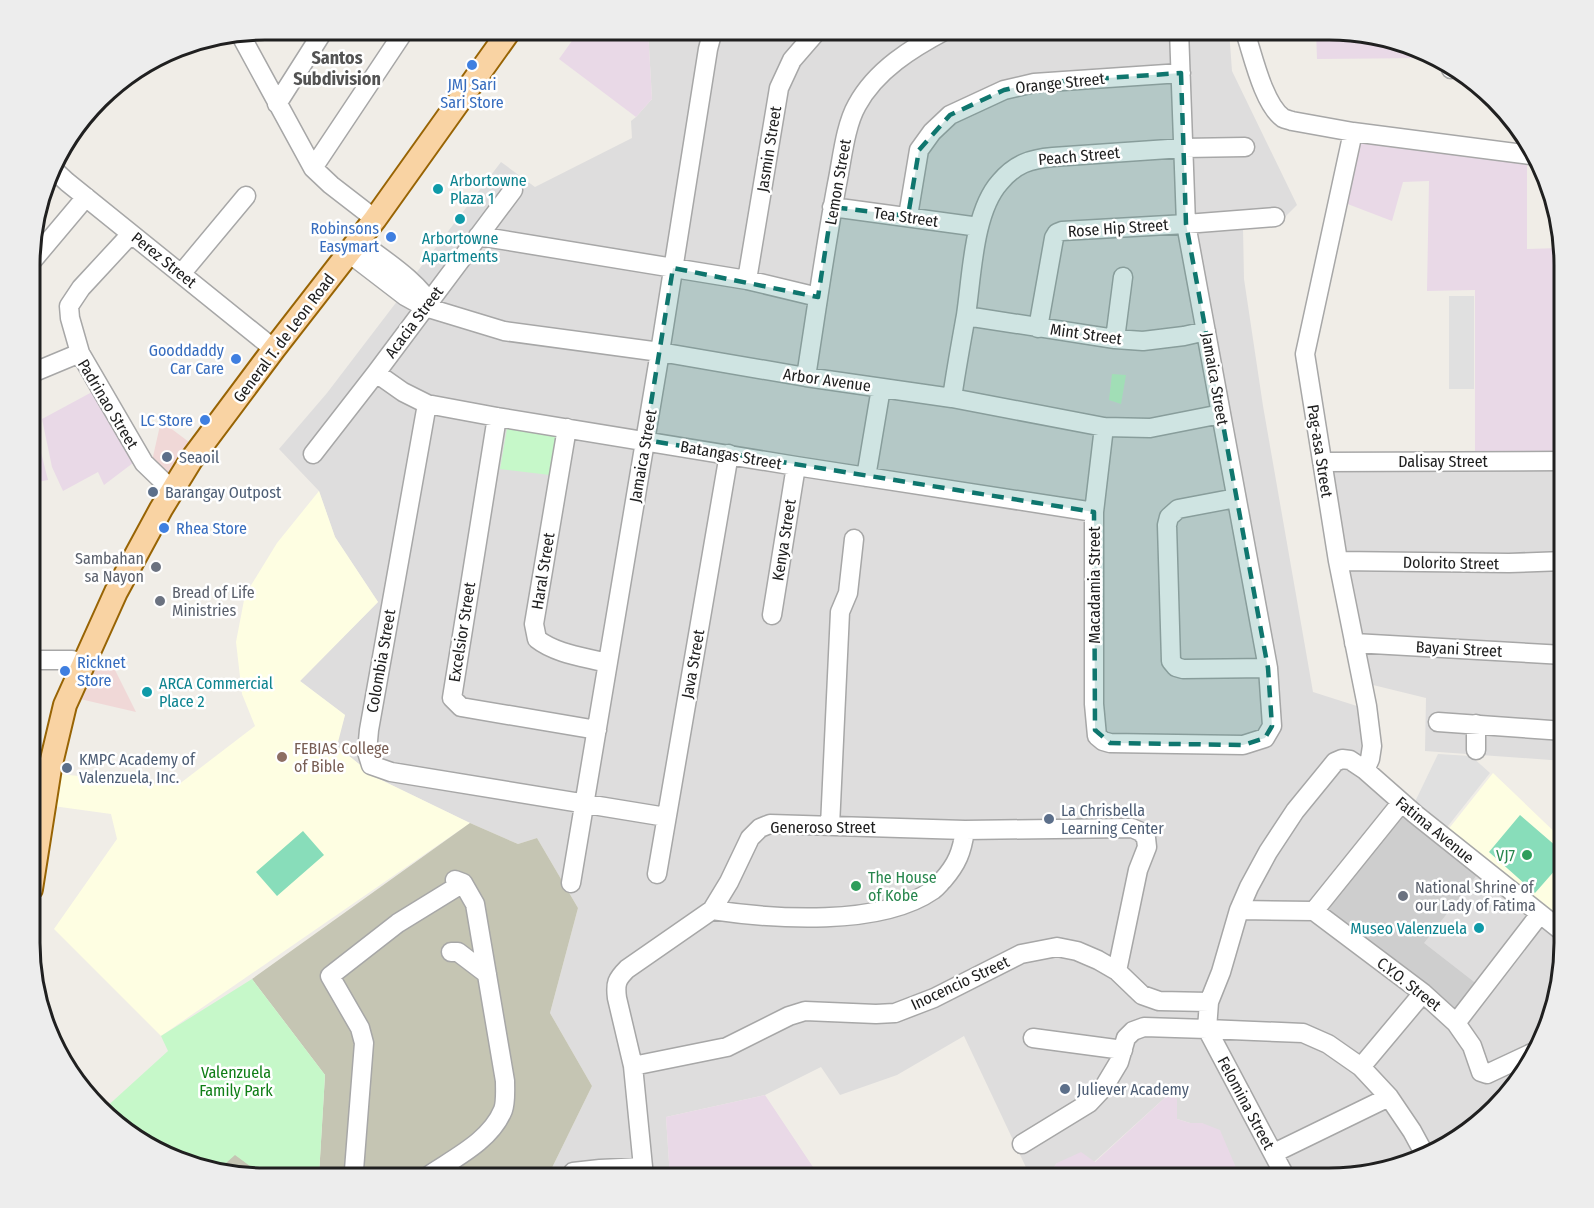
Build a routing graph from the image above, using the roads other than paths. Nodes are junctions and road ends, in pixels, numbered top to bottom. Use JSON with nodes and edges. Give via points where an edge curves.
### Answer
{"nodes":[{"id":1,"x":318,"y":40,"type":"edge"},
{"id":2,"x":398,"y":40,"type":"edge"},
{"id":3,"x":503,"y":40,"type":"edge"},
{"id":4,"x":706,"y":40,"type":"edge"},
{"id":5,"x":710,"y":40,"type":"edge"},
{"id":6,"x":809,"y":40,"type":"edge"},
{"id":7,"x":928,"y":40,"type":"edge"},
{"id":8,"x":1179,"y":40,"type":"edge"},
{"id":9,"x":1248,"y":40,"type":"edge"},
{"id":10,"x":244,"y":41,"type":"edge"},
{"id":11,"x":708,"y":49,"type":"junction"},
{"id":12,"x":1181,"y":73,"type":"junction"},
{"id":13,"x":277,"y":104,"type":"junction"},
{"id":14,"x":1353,"y":132,"type":"junction"},
{"id":15,"x":1245,"y":147,"type":"dead end"},
{"id":16,"x":1183,"y":148,"type":"junction"},
{"id":17,"x":1524,"y":154,"type":"edge"},
{"id":18,"x":313,"y":168,"type":"junction"},
{"id":19,"x":60,"y":175,"type":"edge"},
{"id":20,"x":513,"y":190,"type":"dead end"},
{"id":21,"x":246,"y":196,"type":"dead end"},
{"id":22,"x":86,"y":197,"type":"junction"},
{"id":23,"x":832,"y":207,"type":"junction"},
{"id":24,"x":908,"y":216,"type":"junction"},
{"id":25,"x":1275,"y":216,"type":"dead end"},
{"id":26,"x":375,"y":219,"type":"junction"},
{"id":27,"x":1186,"y":224,"type":"junction"},
{"id":28,"x":979,"y":227,"type":"junction"},
{"id":29,"x":131,"y":234,"type":"junction"},
{"id":30,"x":478,"y":236,"type":"junction"},
{"id":31,"x":41,"y":250,"type":"edge"},
{"id":32,"x":360,"y":252,"type":"junction"},
{"id":33,"x":673,"y":268,"type":"junction"},
{"id":34,"x":181,"y":274,"type":"junction"},
{"id":35,"x":1123,"y":278,"type":"dead end"},
{"id":36,"x":747,"y":280,"type":"junction"},
{"id":37,"x":818,"y":297,"type":"junction"},
{"id":38,"x":430,"y":306,"type":"junction"},
{"id":39,"x":966,"y":316,"type":"junction"},
{"id":40,"x":1038,"y":328,"type":"junction"},
{"id":41,"x":1206,"y":331,"type":"junction"},
{"id":42,"x":1115,"y":339,"type":"junction"},
{"id":43,"x":274,"y":349,"type":"junction"},
{"id":44,"x":660,"y":352,"type":"junction"},
{"id":45,"x":80,"y":353,"type":"junction"},
{"id":46,"x":40,"y":370,"type":"edge"},
{"id":47,"x":376,"y":373,"type":"junction"},
{"id":48,"x":806,"y":377,"type":"junction"},
{"id":49,"x":881,"y":388,"type":"junction"},
{"id":50,"x":952,"y":398,"type":"junction"},
{"id":51,"x":427,"y":404,"type":"junction"},
{"id":52,"x":1221,"y":414,"type":"junction"},
{"id":53,"x":497,"y":417,"type":"junction"},
{"id":54,"x":1104,"y":427,"type":"junction"},
{"id":55,"x":567,"y":428,"type":"junction"},
{"id":56,"x":645,"y":440,"type":"junction"},
{"id":57,"x":313,"y":454,"type":"dead end"},
{"id":58,"x":729,"y":454,"type":"junction"},
{"id":59,"x":1554,"y":461,"type":"edge"},
{"id":60,"x":1322,"y":462,"type":"junction"},
{"id":61,"x":796,"y":466,"type":"junction"},
{"id":62,"x":866,"y":477,"type":"junction"},
{"id":63,"x":172,"y":490,"type":"junction"},
{"id":64,"x":1236,"y":498,"type":"junction"},
{"id":65,"x":1094,"y":512,"type":"junction"},
{"id":66,"x":854,"y":539,"type":"dead end"},
{"id":67,"x":1338,"y":561,"type":"junction"},
{"id":68,"x":1554,"y":561,"type":"edge"},
{"id":69,"x":772,"y":615,"type":"dead end"},
{"id":70,"x":1354,"y":643,"type":"junction"},
{"id":71,"x":1554,"y":654,"type":"edge"},
{"id":72,"x":40,"y":660,"type":"edge"},
{"id":73,"x":84,"y":663,"type":"junction"},
{"id":74,"x":608,"y":663,"type":"junction"},
{"id":75,"x":1268,"y":668,"type":"junction"},
{"id":76,"x":1438,"y":722,"type":"dead end"},
{"id":77,"x":1476,"y":724,"type":"junction"},
{"id":78,"x":1272,"y":726,"type":"joint"},
{"id":79,"x":597,"y":730,"type":"junction"},
{"id":80,"x":1554,"y":730,"type":"edge"},
{"id":81,"x":1476,"y":750,"type":"dead end"},
{"id":82,"x":1365,"y":770,"type":"junction"},
{"id":83,"x":40,"y":800,"type":"edge"},
{"id":84,"x":585,"y":803,"type":"junction"},
{"id":85,"x":1401,"y":803,"type":"junction"},
{"id":86,"x":666,"y":817,"type":"junction"},
{"id":87,"x":830,"y":826,"type":"junction"},
{"id":88,"x":965,"y":831,"type":"junction"},
{"id":89,"x":657,"y":874,"type":"dead end"},
{"id":90,"x":572,"y":883,"type":"dead end"},
{"id":91,"x":712,"y":910,"type":"junction"},
{"id":92,"x":1239,"y":910,"type":"junction"},
{"id":93,"x":1314,"y":911,"type":"junction"},
{"id":94,"x":1540,"y":914,"type":"junction"},
{"id":95,"x":1554,"y":925,"type":"edge"},
{"id":96,"x":451,"y":952,"type":"dead end"},
{"id":97,"x":1117,"y":971,"type":"junction"},
{"id":98,"x":487,"y":974,"type":"junction"},
{"id":99,"x":1423,"y":993,"type":"junction"},
{"id":100,"x":1209,"y":1002,"type":"junction"},
{"id":101,"x":1456,"y":1023,"type":"junction"},
{"id":102,"x":1207,"y":1029,"type":"junction"},
{"id":103,"x":1033,"y":1038,"type":"dead end"},
{"id":104,"x":1123,"y":1050,"type":"junction"},
{"id":105,"x":1521,"y":1058,"type":"edge"},
{"id":106,"x":633,"y":1066,"type":"junction"},
{"id":107,"x":1361,"y":1067,"type":"junction"},
{"id":108,"x":1389,"y":1097,"type":"junction"},
{"id":109,"x":1022,"y":1144,"type":"dead end"},
{"id":110,"x":1421,"y":1147,"type":"edge"},
{"id":111,"x":1274,"y":1154,"type":"junction"},
{"id":112,"x":354,"y":1168,"type":"edge"},
{"id":113,"x":440,"y":1168,"type":"edge"},
{"id":114,"x":644,"y":1168,"type":"edge"},
{"id":115,"x":1281,"y":1168,"type":"edge"}],
"edges":[{"from":1,"to":13,"type":"street"},
{"from":2,"to":18,"type":"street"},
{"from":3,"to":26,"type":"main road","name":"General T. de Leon Road"},
{"from":4,"to":11,"type":"street"},
{"from":5,"to":11,"type":"street","name":"Jamaica Street"},
{"from":6,"to":36,"type":"street","name":"Jasmin Street","via":[[792,60],[779,88]]},
{"from":7,"to":23,"type":"street","name":"Lemon Street","via":[[873,81],[856,105]]},
{"from":8,"to":12,"type":"street","name":"Jamaica Street"},
{"from":9,"to":14,"type":"street","via":[[1271,105],[1282,117]]},
{"from":10,"to":13,"type":"street"},
{"from":11,"to":33,"type":"street","name":"Jamaica Street"},
{"from":12,"to":16,"type":"street","name":"Jamaica Street"},
{"from":12,"to":24,"type":"street","name":"Orange Street","via":[[1034,83],[1004,90],[950,115],[919,150]]},
{"from":13,"to":18,"type":"street"},
{"from":14,"to":17,"type":"street"},
{"from":14,"to":60,"type":"street","name":"Pag-asa Street","via":[[1305,354]]},
{"from":15,"to":16,"type":"street","name":"Peach Street"},
{"from":16,"to":27,"type":"street","name":"Jamaica Street"},
{"from":16,"to":28,"type":"street","name":"Peach Street","via":[[1032,159],[999,182]]},
{"from":18,"to":26,"type":"street"},
{"from":19,"to":22,"type":"street","name":"Perez Street"},
{"from":20,"to":30,"type":"street","name":"Acacia Street"},
{"from":21,"to":34,"type":"street"},
{"from":22,"to":29,"type":"street","name":"Perez Street"},
{"from":22,"to":31,"type":"street"},
{"from":23,"to":24,"type":"street","name":"Tea Street"},
{"from":23,"to":37,"type":"street","name":"Lemon Street"},
{"from":24,"to":28,"type":"street","name":"Tea Street"},
{"from":25,"to":27,"type":"street","name":"Rose Hip Street"},
{"from":26,"to":32,"type":"main road","name":"General T. de Leon Road"},
{"from":27,"to":40,"type":"street","name":"Rose Hip Street","via":[[1058,233]]},
{"from":27,"to":41,"type":"street","name":"Jamaica Street"},
{"from":28,"to":39,"type":"street","name":"Peach Street"},
{"from":29,"to":34,"type":"street","name":"Perez Street"},
{"from":29,"to":45,"type":"street","via":[[69,306]]},
{"from":30,"to":33,"type":"street"},
{"from":30,"to":38,"type":"street","name":"Acacia Street"},
{"from":32,"to":38,"type":"street","name":"Arbor Avenue","via":[[415,284]]},
{"from":32,"to":43,"type":"main road","name":"General T. de Leon Road"},
{"from":33,"to":36,"type":"street"},
{"from":33,"to":44,"type":"street","name":"Jamaica Street"},
{"from":34,"to":43,"type":"street","name":"Perez Street"},
{"from":35,"to":42,"type":"street"},
{"from":36,"to":37,"type":"street"},
{"from":37,"to":48,"type":"street","name":"Lemon Street"},
{"from":38,"to":44,"type":"street","name":"Arbor Avenue","via":[[504,331]]},
{"from":38,"to":47,"type":"street","name":"Acacia Street"},
{"from":39,"to":40,"type":"street","name":"Mint Street"},
{"from":39,"to":50,"type":"street","name":"Peach Street"},
{"from":40,"to":42,"type":"street","name":"Mint Street"},
{"from":41,"to":42,"type":"street","name":"Mint Street","via":[[1143,341]]},
{"from":41,"to":52,"type":"street","name":"Jamaica Street"},
{"from":43,"to":63,"type":"main road","name":"General T. de Leon Road"},
{"from":44,"to":48,"type":"street","name":"Arbor Avenue"},
{"from":44,"to":56,"type":"street","name":"Jamaica Street"},
{"from":45,"to":46,"type":"street","name":"Padrinao Street"},
{"from":45,"to":63,"type":"street","name":"Padrinao Street","via":[[144,463]]},
{"from":47,"to":51,"type":"street","name":"Batangas Street"},
{"from":47,"to":57,"type":"street","name":"Acacia Street"},
{"from":48,"to":49,"type":"street","name":"Arbor Avenue"},
{"from":49,"to":50,"type":"street","name":"Arbor Avenue"},
{"from":49,"to":62,"type":"street"},
{"from":50,"to":54,"type":"street","name":"Arbor Avenue"},
{"from":51,"to":53,"type":"street","name":"Batangas Street"},
{"from":51,"to":84,"type":"street","name":"Colombia Street","via":[[369,730],[371,765],[391,772]]},
{"from":52,"to":54,"type":"street","name":"Arbor Avenue","via":[[1150,428]]},
{"from":52,"to":64,"type":"street","name":"Jamaica Street"},
{"from":53,"to":55,"type":"street","name":"Batangas Street"},
{"from":53,"to":79,"type":"street","name":"Excelsior Street","via":[[452,698],[461,707]]},
{"from":54,"to":65,"type":"street","name":"Macadamia Street"},
{"from":55,"to":56,"type":"street","name":"Batangas Street"},
{"from":55,"to":74,"type":"street","name":"Haral Street","via":[[534,624],[537,639],[544,645]]},
{"from":56,"to":58,"type":"street","name":"Batangas Street"},
{"from":56,"to":74,"type":"street","name":"Jamaica Street"},
{"from":58,"to":61,"type":"street","name":"Batangas Street"},
{"from":58,"to":86,"type":"street","name":"Java Street"},
{"from":59,"to":60,"type":"street","name":"Dalisay Street"},
{"from":60,"to":67,"type":"street","name":"Pag-asa Street"},
{"from":61,"to":62,"type":"street","name":"Batangas Street"},
{"from":61,"to":69,"type":"street","name":"Kenya Street"},
{"from":62,"to":65,"type":"street","name":"Batangas Street"},
{"from":63,"to":73,"type":"main road","name":"General T. de Leon Road","via":[[116,592]]},
{"from":64,"to":75,"type":"street","name":"Jamaica Street"},
{"from":64,"to":75,"type":"street","via":[[1178,508],[1169,517],[1171,661],[1183,669]]},
{"from":65,"to":78,"type":"street","name":"Macadamia Street","via":[[1097,736],[1110,743],[1243,746],[1265,738]]},
{"from":66,"to":87,"type":"street","via":[[848,593],[840,612]]},
{"from":67,"to":68,"type":"street","name":"Dolorito Street"},
{"from":67,"to":70,"type":"street","name":"Pag-asa Street"},
{"from":70,"to":71,"type":"street","name":"Bayani Street"},
{"from":70,"to":82,"type":"street","name":"Pag-asa Street","via":[[1372,746]]},
{"from":72,"to":73,"type":"street"},
{"from":73,"to":83,"type":"main road","name":"General T. de Leon Road","via":[[65,705]]},
{"from":74,"to":79,"type":"street","name":"Jamaica Street"},
{"from":75,"to":78,"type":"street","name":"Jamaica Street"},
{"from":76,"to":77,"type":"street"},
{"from":77,"to":80,"type":"street"},
{"from":77,"to":81,"type":"street"},
{"from":79,"to":84,"type":"street","name":"Jamaica Street"},
{"from":82,"to":85,"type":"street","name":"Fatima Avenue"},
{"from":82,"to":92,"type":"street","via":[[1350,760],[1335,762],[1268,852]]},
{"from":84,"to":86,"type":"street","name":"Colombia Street"},
{"from":84,"to":90,"type":"street","name":"Jamaica Street"},
{"from":85,"to":93,"type":"street"},
{"from":85,"to":94,"type":"street","name":"Fatima Avenue"},
{"from":86,"to":89,"type":"street","name":"Java Street"},
{"from":87,"to":88,"type":"street","name":"Generoso Street"},
{"from":87,"to":91,"type":"street","name":"Generoso Street","via":[[770,824],[760,828],[750,838]]},
{"from":88,"to":91,"type":"street","via":[[957,863],[951,871],[934,889],[904,905],[797,919]]},
{"from":88,"to":97,"type":"street","name":"Generoso Street","via":[[1132,828],[1140,832],[1147,847],[1138,870]]},
{"from":91,"to":106,"type":"street","name":"Generoso Street","via":[[618,979],[617,998]]},
{"from":92,"to":93,"type":"street"},
{"from":92,"to":100,"type":"street"},
{"from":93,"to":99,"type":"street","name":"C.Y.O. Street"},
{"from":94,"to":95,"type":"street","name":"Fatima Avenue"},
{"from":94,"to":101,"type":"street"},
{"from":96,"to":98,"type":"street","via":[[458,952]]},
{"from":97,"to":100,"type":"street","name":"Inocencio Street","via":[[1142,995],[1159,1001]]},
{"from":97,"to":106,"type":"street","name":"Inocencio Street","via":[[1077,951],[1057,947],[1038,950],[1021,954],[895,1013],[805,1011],[727,1047]]},
{"from":98,"to":112,"type":"street","via":[[475,904],[459,882],[330,976],[360,1028],[364,1043]]},
{"from":98,"to":113,"type":"street","via":[[505,1081],[504,1107],[478,1143]]},
{"from":99,"to":101,"type":"street","name":"C.Y.O. Street"},
{"from":99,"to":107,"type":"street"},
{"from":100,"to":102,"type":"street"},
{"from":101,"to":105,"type":"street","name":"C.Y.O. Street","via":[[1472,1046],[1481,1072],[1486,1074]]},
{"from":102,"to":104,"type":"street","via":[[1144,1027],[1126,1038]]},
{"from":102,"to":107,"type":"street","via":[[1303,1033],[1328,1044]]},
{"from":102,"to":111,"type":"street","name":"Felomina Street"},
{"from":103,"to":104,"type":"street"},
{"from":104,"to":109,"type":"street","via":[[1104,1087],[1089,1103]]},
{"from":106,"to":114,"type":"street","name":"Generoso Street"},
{"from":107,"to":108,"type":"street"},
{"from":108,"to":110,"type":"street"},
{"from":108,"to":111,"type":"street"},
{"from":111,"to":115,"type":"street","name":"Felomina Street"}]}
